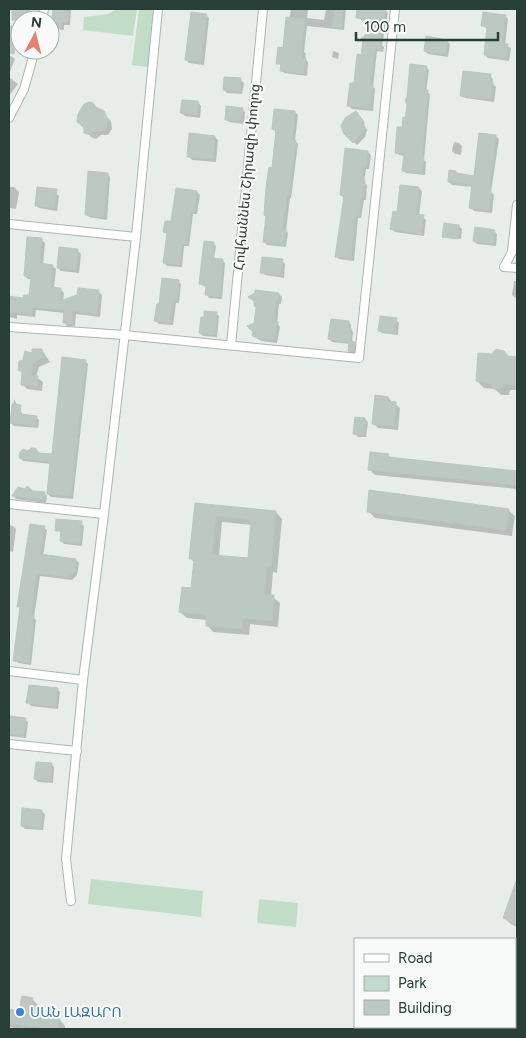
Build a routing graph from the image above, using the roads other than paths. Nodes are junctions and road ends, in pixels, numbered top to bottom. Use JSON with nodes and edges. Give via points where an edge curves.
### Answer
{"nodes":[{"id":1,"x":158,"y":9,"type":"edge"},
{"id":2,"x":264,"y":9,"type":"edge"},
{"id":3,"x":395,"y":9,"type":"edge"},
{"id":4,"x":33,"y":60,"type":"edge"},
{"id":5,"x":9,"y":118,"type":"edge"},
{"id":6,"x":517,"y":205,"type":"edge"},
{"id":7,"x":9,"y":224,"type":"edge"},
{"id":8,"x":136,"y":237,"type":"junction"},
{"id":9,"x":517,"y":268,"type":"edge"},
{"id":10,"x":9,"y":327,"type":"edge"},
{"id":11,"x":124,"y":335,"type":"junction"},
{"id":12,"x":231,"y":345,"type":"junction"},
{"id":13,"x":9,"y":504,"type":"edge"},
{"id":14,"x":104,"y":514,"type":"junction"},
{"id":15,"x":9,"y":671,"type":"edge"},
{"id":16,"x":83,"y":680,"type":"junction"},
{"id":17,"x":9,"y":744,"type":"edge"},
{"id":18,"x":77,"y":750,"type":"junction"},
{"id":19,"x":71,"y":901,"type":"dead end"}],
"edges":[{"from":1,"to":8,"type":"street"},
{"from":2,"to":12,"type":"street","name":"Հովհաննես Շիրազի փողոց"},
{"from":3,"to":12,"type":"street","via":[[359,358]]},
{"from":4,"to":5,"type":"street","via":[[24,89]]},
{"from":6,"to":9,"type":"street","via":[[512,252],[504,267]]},
{"from":7,"to":8,"type":"street"},
{"from":8,"to":11,"type":"street"},
{"from":10,"to":11,"type":"street"},
{"from":11,"to":12,"type":"street"},
{"from":11,"to":14,"type":"street"},
{"from":13,"to":14,"type":"street"},
{"from":14,"to":16,"type":"street"},
{"from":15,"to":16,"type":"street"},
{"from":16,"to":18,"type":"street"},
{"from":17,"to":18,"type":"street"},
{"from":18,"to":19,"type":"street","via":[[66,859]]}]}
